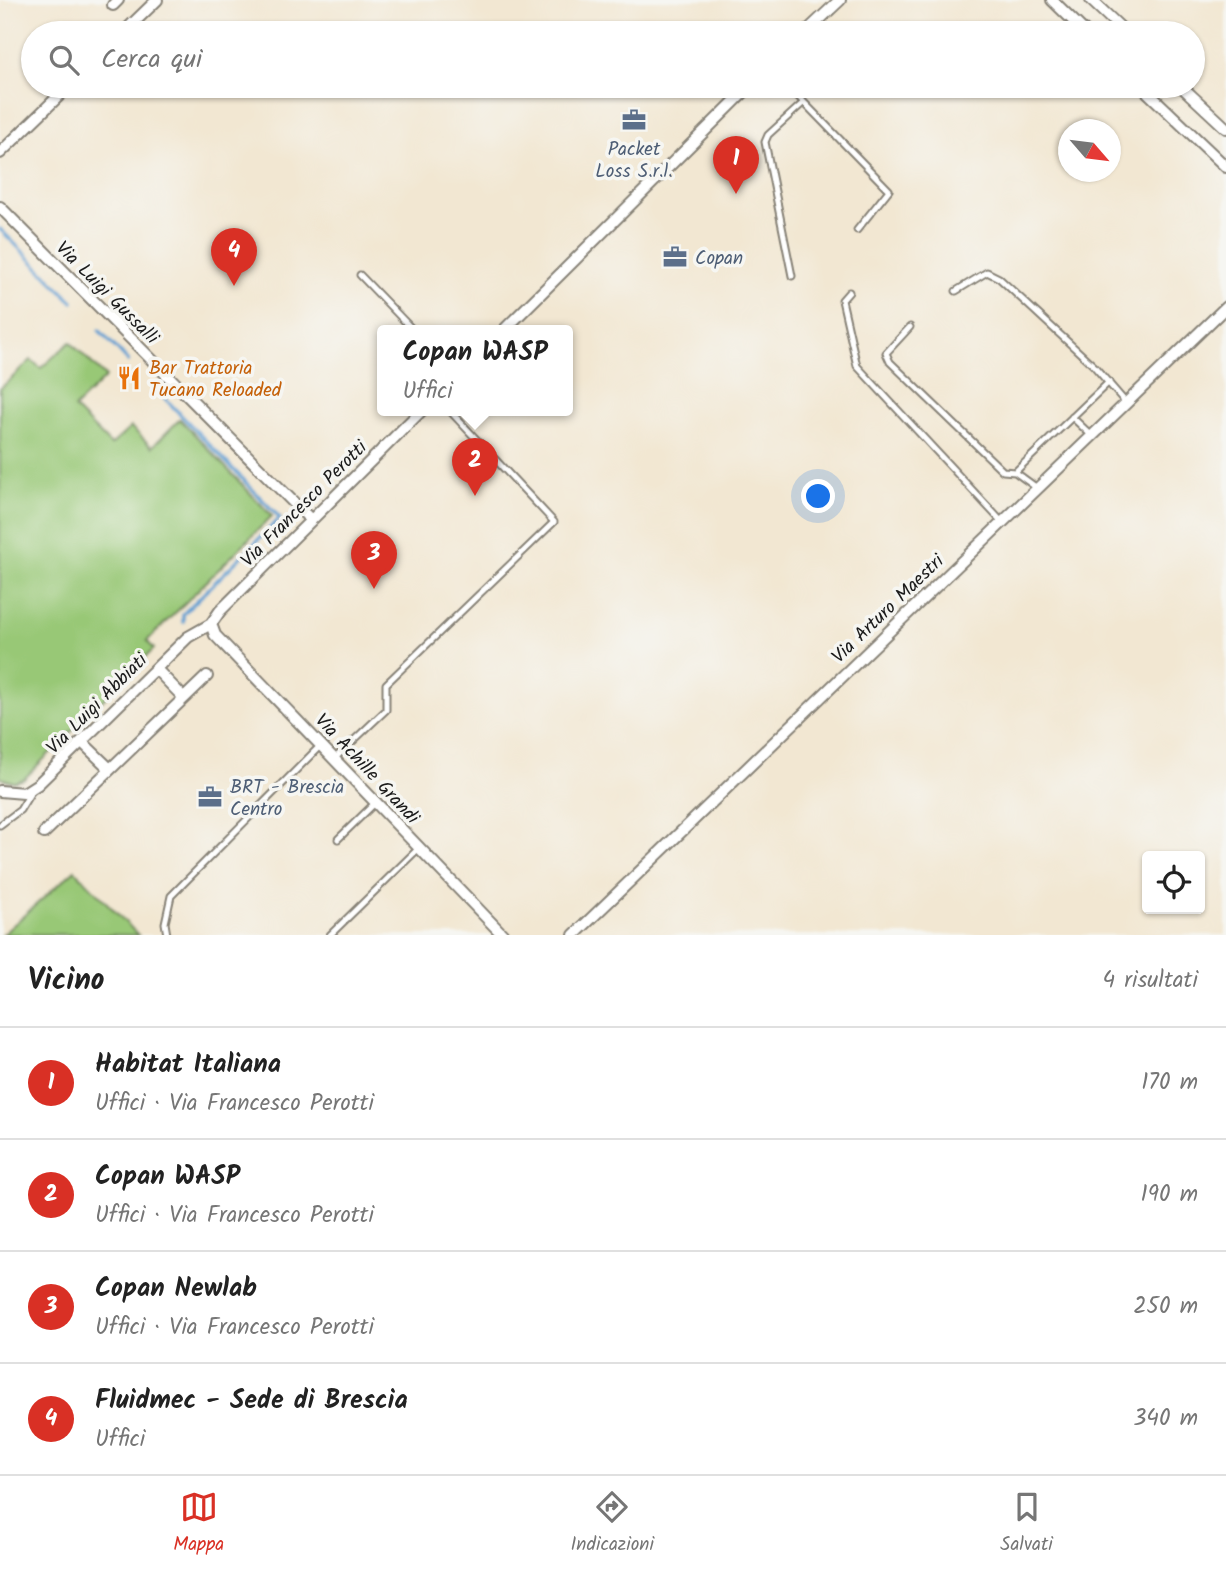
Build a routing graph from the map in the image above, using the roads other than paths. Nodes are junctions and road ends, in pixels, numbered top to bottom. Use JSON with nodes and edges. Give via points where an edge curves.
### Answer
{"nodes":[{"id":1,"x":840,"y":0,"type":"edge"},
{"id":2,"x":1052,"y":0,"type":"edge"},
{"id":3,"x":1091,"y":0,"type":"edge"},
{"id":4,"x":150,"y":2,"type":"edge"},
{"id":5,"x":133,"y":21,"type":"edge"},
{"id":6,"x":818,"y":21,"type":"edge"},
{"id":7,"x":1074,"y":21,"type":"edge"},
{"id":8,"x":1113,"y":21,"type":"edge"},
{"id":9,"x":57,"y":98,"type":"edge"},
{"id":10,"x":738,"y":98,"type":"edge"},
{"id":11,"x":799,"y":98,"type":"edge"},
{"id":12,"x":1154,"y":98,"type":"edge"},
{"id":13,"x":1194,"y":98,"type":"edge"},
{"id":14,"x":803,"y":103,"type":"junction"},
{"id":15,"x":1226,"y":128,"type":"edge"},
{"id":16,"x":0,"y":153,"type":"edge"},
{"id":17,"x":1226,"y":167,"type":"edge"},
{"id":18,"x":0,"y":207,"type":"edge"},
{"id":19,"x":857,"y":230,"type":"dead end"},
{"id":20,"x":360,"y":275,"type":"dead end"},
{"id":21,"x":792,"y":276,"type":"dead end"},
{"id":22,"x":956,"y":291,"type":"dead end"},
{"id":23,"x":849,"y":292,"type":"dead end"},
{"id":24,"x":1226,"y":307,"type":"edge"},
{"id":25,"x":408,"y":325,"type":"edge"},
{"id":26,"x":509,"y":325,"type":"edge"},
{"id":27,"x":910,"y":327,"type":"dead end"},
{"id":28,"x":1108,"y":382,"type":"junction"},
{"id":29,"x":1126,"y":403,"type":"junction"},
{"id":30,"x":416,"y":416,"type":"edge"},
{"id":31,"x":454,"y":416,"type":"edge"},
{"id":32,"x":1072,"y":417,"type":"junction"},
{"id":33,"x":1092,"y":436,"type":"junction"},
{"id":34,"x":1015,"y":472,"type":"junction"},
{"id":35,"x":1037,"y":488,"type":"junction"},
{"id":36,"x":310,"y":519,"type":"junction"},
{"id":37,"x":1002,"y":522,"type":"junction"},
{"id":38,"x":211,"y":624,"type":"junction"},
{"id":39,"x":156,"y":668,"type":"junction"},
{"id":40,"x":207,"y":676,"type":"dead end"},
{"id":41,"x":184,"y":698,"type":"junction"},
{"id":42,"x":82,"y":742,"type":"junction"},
{"id":43,"x":321,"y":744,"type":"junction"},
{"id":44,"x":334,"y":759,"type":"junction"},
{"id":45,"x":110,"y":769,"type":"junction"},
{"id":46,"x":32,"y":789,"type":"junction"},
{"id":47,"x":0,"y":791,"type":"edge"},
{"id":48,"x":375,"y":803,"type":"junction"},
{"id":49,"x":0,"y":825,"type":"edge"},
{"id":50,"x":44,"y":833,"type":"dead end"},
{"id":51,"x":338,"y":839,"type":"dead end"},
{"id":52,"x":419,"y":848,"type":"junction"},
{"id":53,"x":167,"y":935,"type":"edge"},
{"id":54,"x":330,"y":935,"type":"edge"},
{"id":55,"x":503,"y":935,"type":"edge"},
{"id":56,"x":573,"y":935,"type":"edge"}],
"edges":[{"from":1,"to":6,"type":"street"},
{"from":2,"to":7,"type":"street"},
{"from":3,"to":8,"type":"street"},
{"from":4,"to":5,"type":"street"},
{"from":9,"to":16,"type":"street"},
{"from":10,"to":26,"type":"street"},
{"from":11,"to":14,"type":"lane"},
{"from":12,"to":17,"type":"street"},
{"from":13,"to":15,"type":"street"},
{"from":14,"to":19,"type":"lane","via":[[889,190]]},
{"from":14,"to":21,"type":"lane","via":[[765,142]]},
{"from":18,"to":36,"type":"street","name":"Via Luigi Gussalli"},
{"from":20,"to":25,"type":"lane"},
{"from":22,"to":28,"type":"lane","via":[[987,272],[999,278]]},
{"from":23,"to":37,"type":"lane","via":[[842,300],[858,366]]},
{"from":24,"to":29,"type":"street","name":"Via Arturo Maestri"},
{"from":27,"to":34,"type":"lane","via":[[886,353],[890,362],[1003,471]]},
{"from":28,"to":29,"type":"lane"},
{"from":28,"to":32,"type":"lane"},
{"from":29,"to":33,"type":"street","name":"Via Arturo Maestri"},
{"from":30,"to":36,"type":"street","name":"Via Francesco Perotti"},
{"from":31,"to":44,"type":"lane","via":[[554,522],[386,684],[386,710]]},
{"from":32,"to":33,"type":"lane"},
{"from":32,"to":34,"type":"lane"},
{"from":33,"to":35,"type":"street","name":"Via Arturo Maestri"},
{"from":34,"to":35,"type":"lane"},
{"from":35,"to":37,"type":"street","name":"Via Arturo Maestri"},
{"from":36,"to":38,"type":"street","name":"Via Francesco Perotti"},
{"from":37,"to":56,"type":"street","name":"Via Arturo Maestri"},
{"from":38,"to":39,"type":"street","name":"Via Luigi Abbiati"},
{"from":38,"to":43,"type":"street","name":"Via Achille Grandi","via":[[215,635]]},
{"from":39,"to":41,"type":"street"},
{"from":39,"to":42,"type":"street","name":"Via Luigi Abbiati"},
{"from":40,"to":41,"type":"street"},
{"from":41,"to":45,"type":"street"},
{"from":42,"to":45,"type":"street"},
{"from":42,"to":46,"type":"street","name":"Via Luigi Abbiati"},
{"from":43,"to":44,"type":"street","name":"Via Achille Grandi"},
{"from":43,"to":53,"type":"lane","via":[[171,896]]},
{"from":44,"to":48,"type":"street","name":"Via Achille Grandi"},
{"from":45,"to":50,"type":"street"},
{"from":46,"to":47,"type":"street","via":[[14,794]]},
{"from":46,"to":49,"type":"lane","via":[[20,810]]},
{"from":48,"to":51,"type":"lane"},
{"from":48,"to":52,"type":"street","name":"Via Achille Grandi"},
{"from":52,"to":54,"type":"lane"},
{"from":52,"to":55,"type":"street","name":"Via Achille Grandi"}]}
